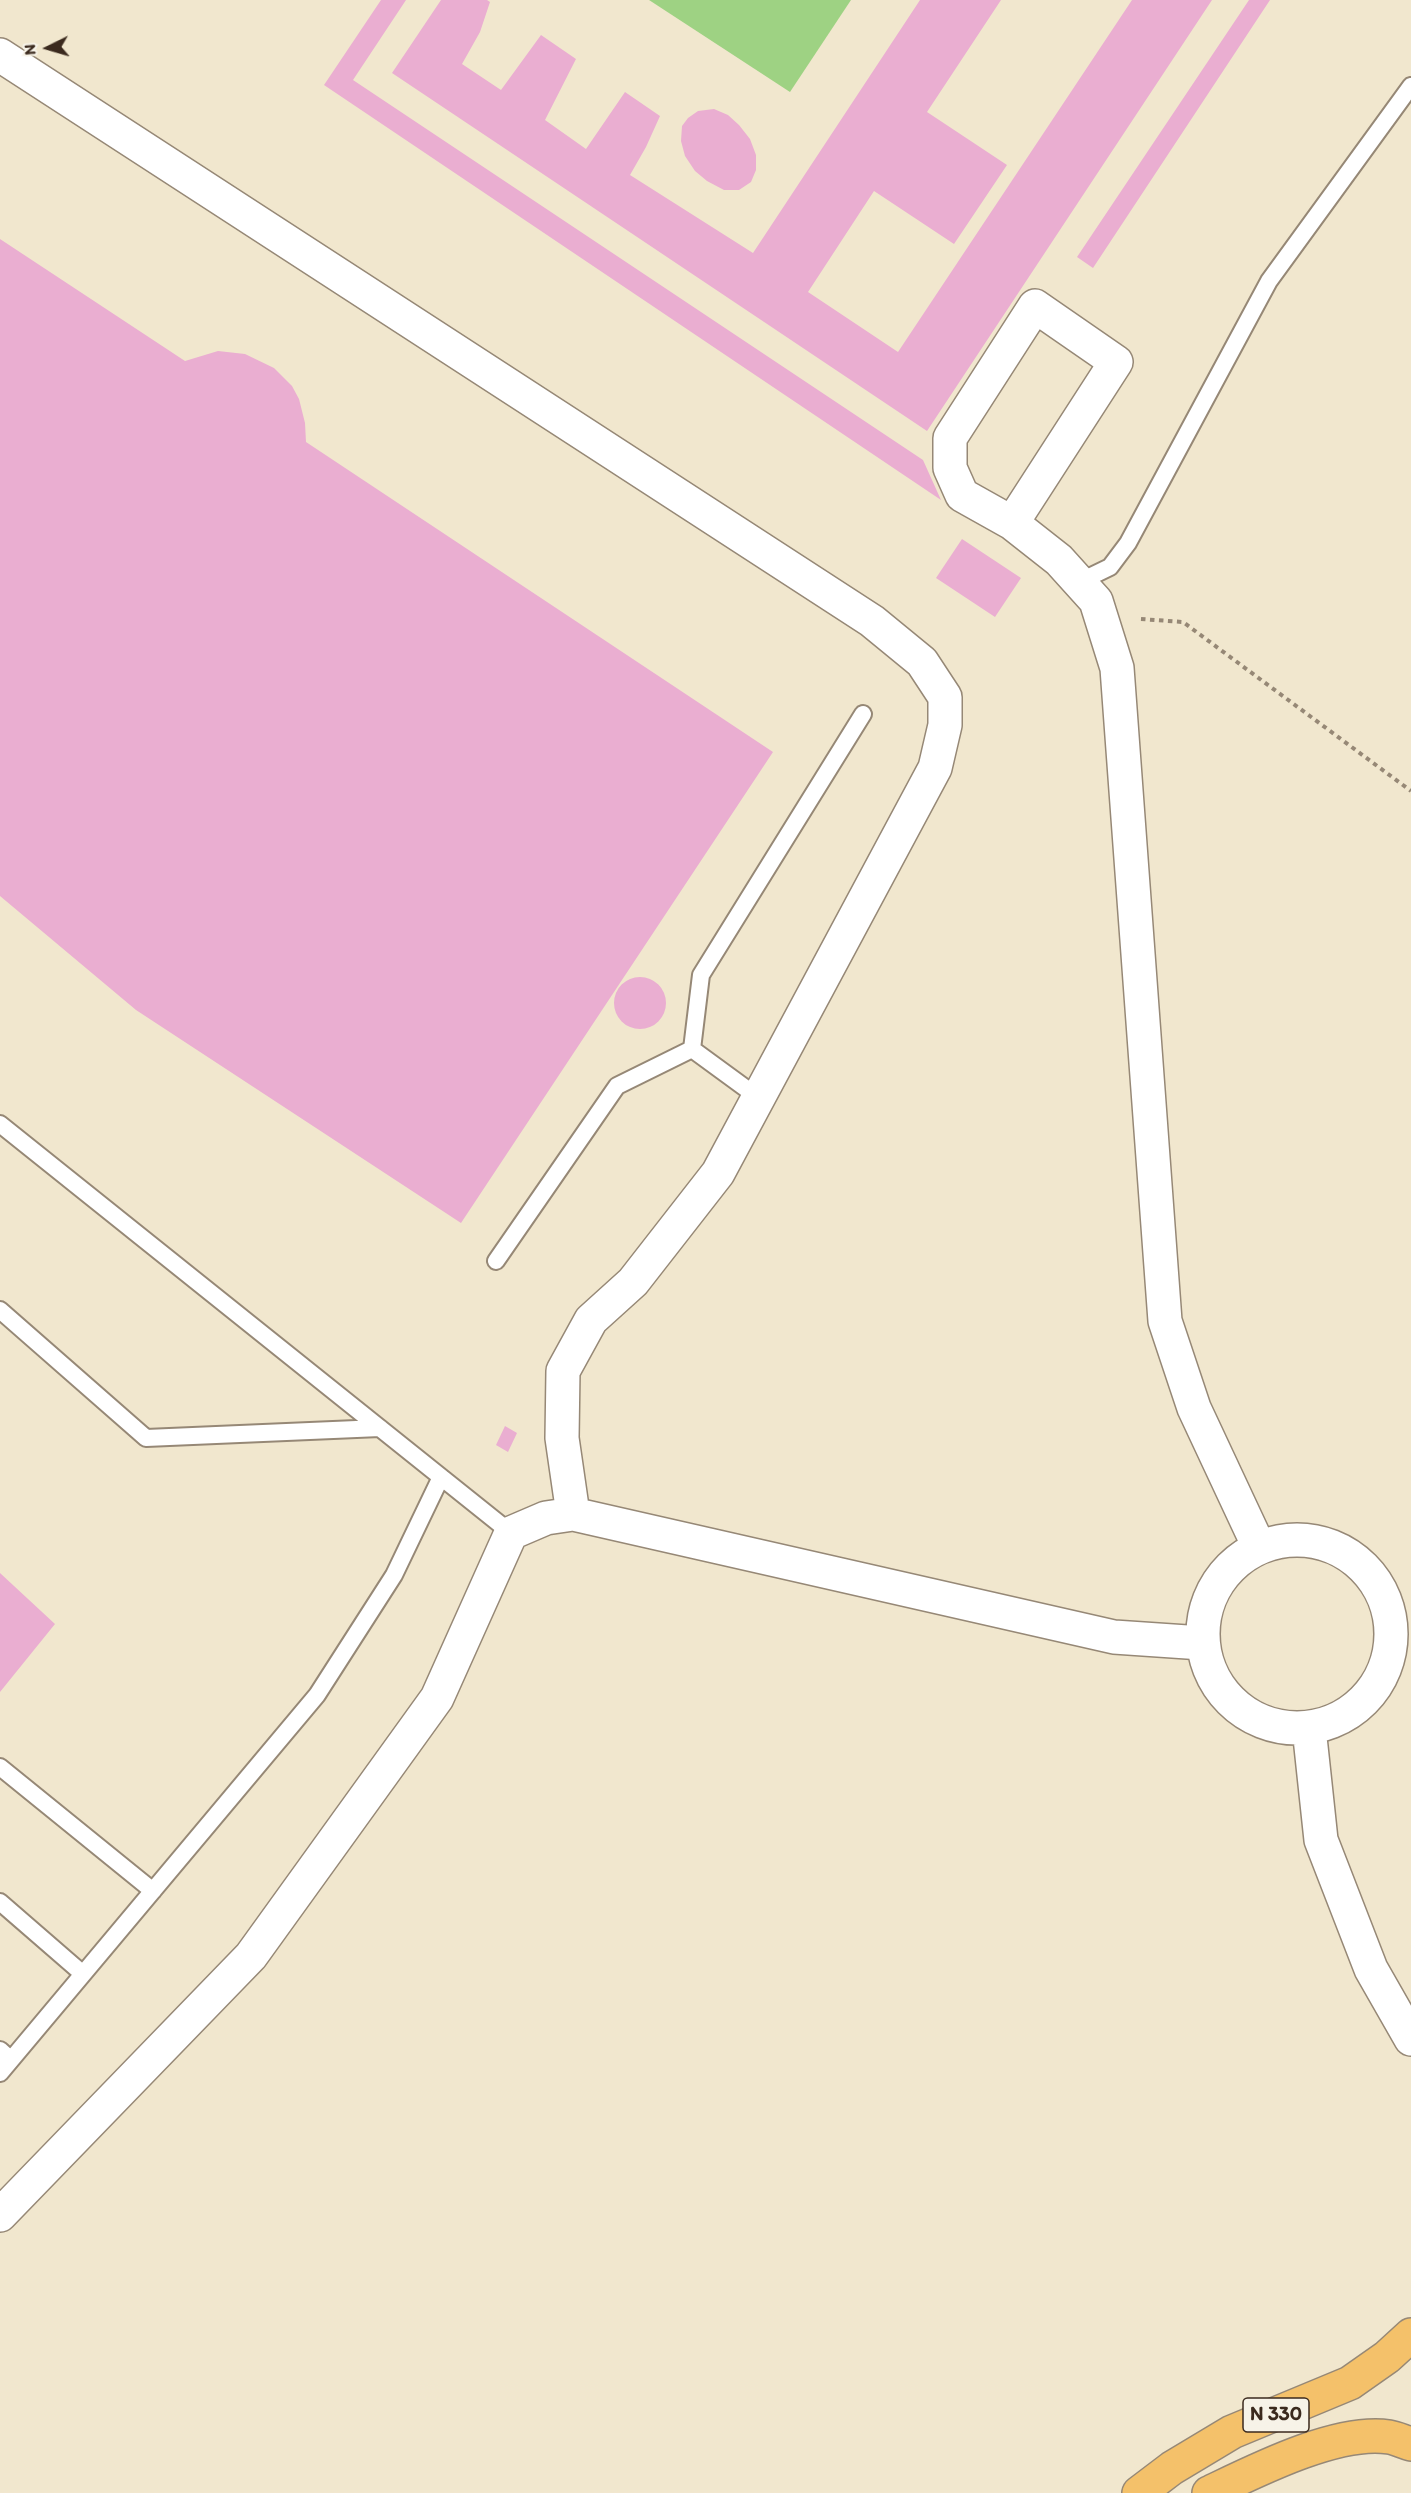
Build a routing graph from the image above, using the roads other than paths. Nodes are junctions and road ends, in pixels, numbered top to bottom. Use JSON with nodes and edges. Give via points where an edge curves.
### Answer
{"nodes":[{"id":1,"x":0,"y":55,"type":"edge"},
{"id":2,"x":1411,"y":86,"type":"edge"},
{"id":3,"x":1012,"y":523,"type":"junction"},
{"id":4,"x":1079,"y":582,"type":"junction"},
{"id":5,"x":863,"y":714,"type":"dead end"},
{"id":6,"x":692,"y":1049,"type":"junction"},
{"id":7,"x":759,"y":1098,"type":"junction"},
{"id":8,"x":0,"y":1124,"type":"edge"},
{"id":9,"x":496,"y":1261,"type":"dead end"},
{"id":10,"x":0,"y":1310,"type":"edge"},
{"id":11,"x":380,"y":1428,"type":"junction"},
{"id":12,"x":441,"y":1477,"type":"junction"},
{"id":13,"x":573,"y":1514,"type":"junction"},
{"id":14,"x":511,"y":1533,"type":"junction"},
{"id":15,"x":1259,"y":1547,"type":"junction"},
{"id":16,"x":1399,"y":1602,"type":"edge"},
{"id":17,"x":1202,"y":1643,"type":"junction"},
{"id":18,"x":1309,"y":1728,"type":"junction"},
{"id":19,"x":0,"y":1767,"type":"edge"},
{"id":20,"x":153,"y":1891,"type":"junction"},
{"id":21,"x":0,"y":1902,"type":"edge"},
{"id":22,"x":83,"y":1974,"type":"junction"},
{"id":23,"x":1411,"y":2039,"type":"edge"},
{"id":24,"x":6,"y":2055,"type":"edge"},
{"id":25,"x":0,"y":2073,"type":"edge"},
{"id":26,"x":0,"y":2215,"type":"edge"},
{"id":27,"x":1411,"y":2335,"type":"edge"},
{"id":28,"x":1411,"y":2444,"type":"edge"},
{"id":29,"x":1139,"y":2493,"type":"edge"},
{"id":30,"x":1209,"y":2493,"type":"edge"}],
"edges":[{"from":1,"to":7,"type":"street","via":[[872,621],[922,662],[945,697],[945,724],[935,768]]},
{"from":2,"to":4,"type":"lane","via":[[1269,281],[1128,543],[1110,567]]},
{"from":3,"to":3,"type":"street","via":[[962,495],[950,468],[950,438],[1035,306],[1116,362]]},
{"from":3,"to":4,"type":"street","via":[[1059,560]]},
{"from":4,"to":15,"type":"street","via":[[1096,601],[1117,668],[1165,1321],[1194,1408]]},
{"from":5,"to":6,"type":"lane","via":[[701,975]]},
{"from":6,"to":7,"type":"lane"},
{"from":6,"to":9,"type":"lane","via":[[617,1086]]},
{"from":7,"to":13,"type":"street","via":[[718,1173],[633,1282],[591,1320],[563,1371],[562,1438]]},
{"from":8,"to":11,"type":"lane"},
{"from":10,"to":11,"type":"lane","via":[[146,1438]]},
{"from":11,"to":12,"type":"lane"},
{"from":12,"to":14,"type":"lane"},
{"from":12,"to":20,"type":"lane","via":[[394,1575],[318,1695]]},
{"from":13,"to":14,"type":"street","via":[[546,1518]]},
{"from":13,"to":17,"type":"street","via":[[1114,1637]]},
{"from":14,"to":26,"type":"street","via":[[437,1698],[251,1956]]},
{"from":15,"to":16,"type":"street","via":[[1289,1539],[1320,1541],[1349,1554]]},
{"from":15,"to":17,"type":"street","via":[[1234,1563],[1215,1586],[1204,1613]]},
{"from":16,"to":18,"type":"street","via":[[1389,1659],[1378,1684],[1359,1706],[1336,1720]]},
{"from":17,"to":18,"type":"street","via":[[1210,1672],[1227,1698],[1251,1717],[1270,1724]]},
{"from":18,"to":23,"type":"street","via":[[1321,1840],[1371,1969]]},
{"from":19,"to":20,"type":"lane"},
{"from":20,"to":22,"type":"lane"},
{"from":21,"to":22,"type":"lane"},
{"from":22,"to":24,"type":"lane"},
{"from":24,"to":25,"type":"lane"},
{"from":27,"to":29,"type":"main road","number":"N 330","via":[[1350,2384],[1232,2433],[1172,2468]]},
{"from":28,"to":30,"type":"main road","number":"N 330","via":[[1388,2437],[1348,2438],[1258,2470]]}]}
